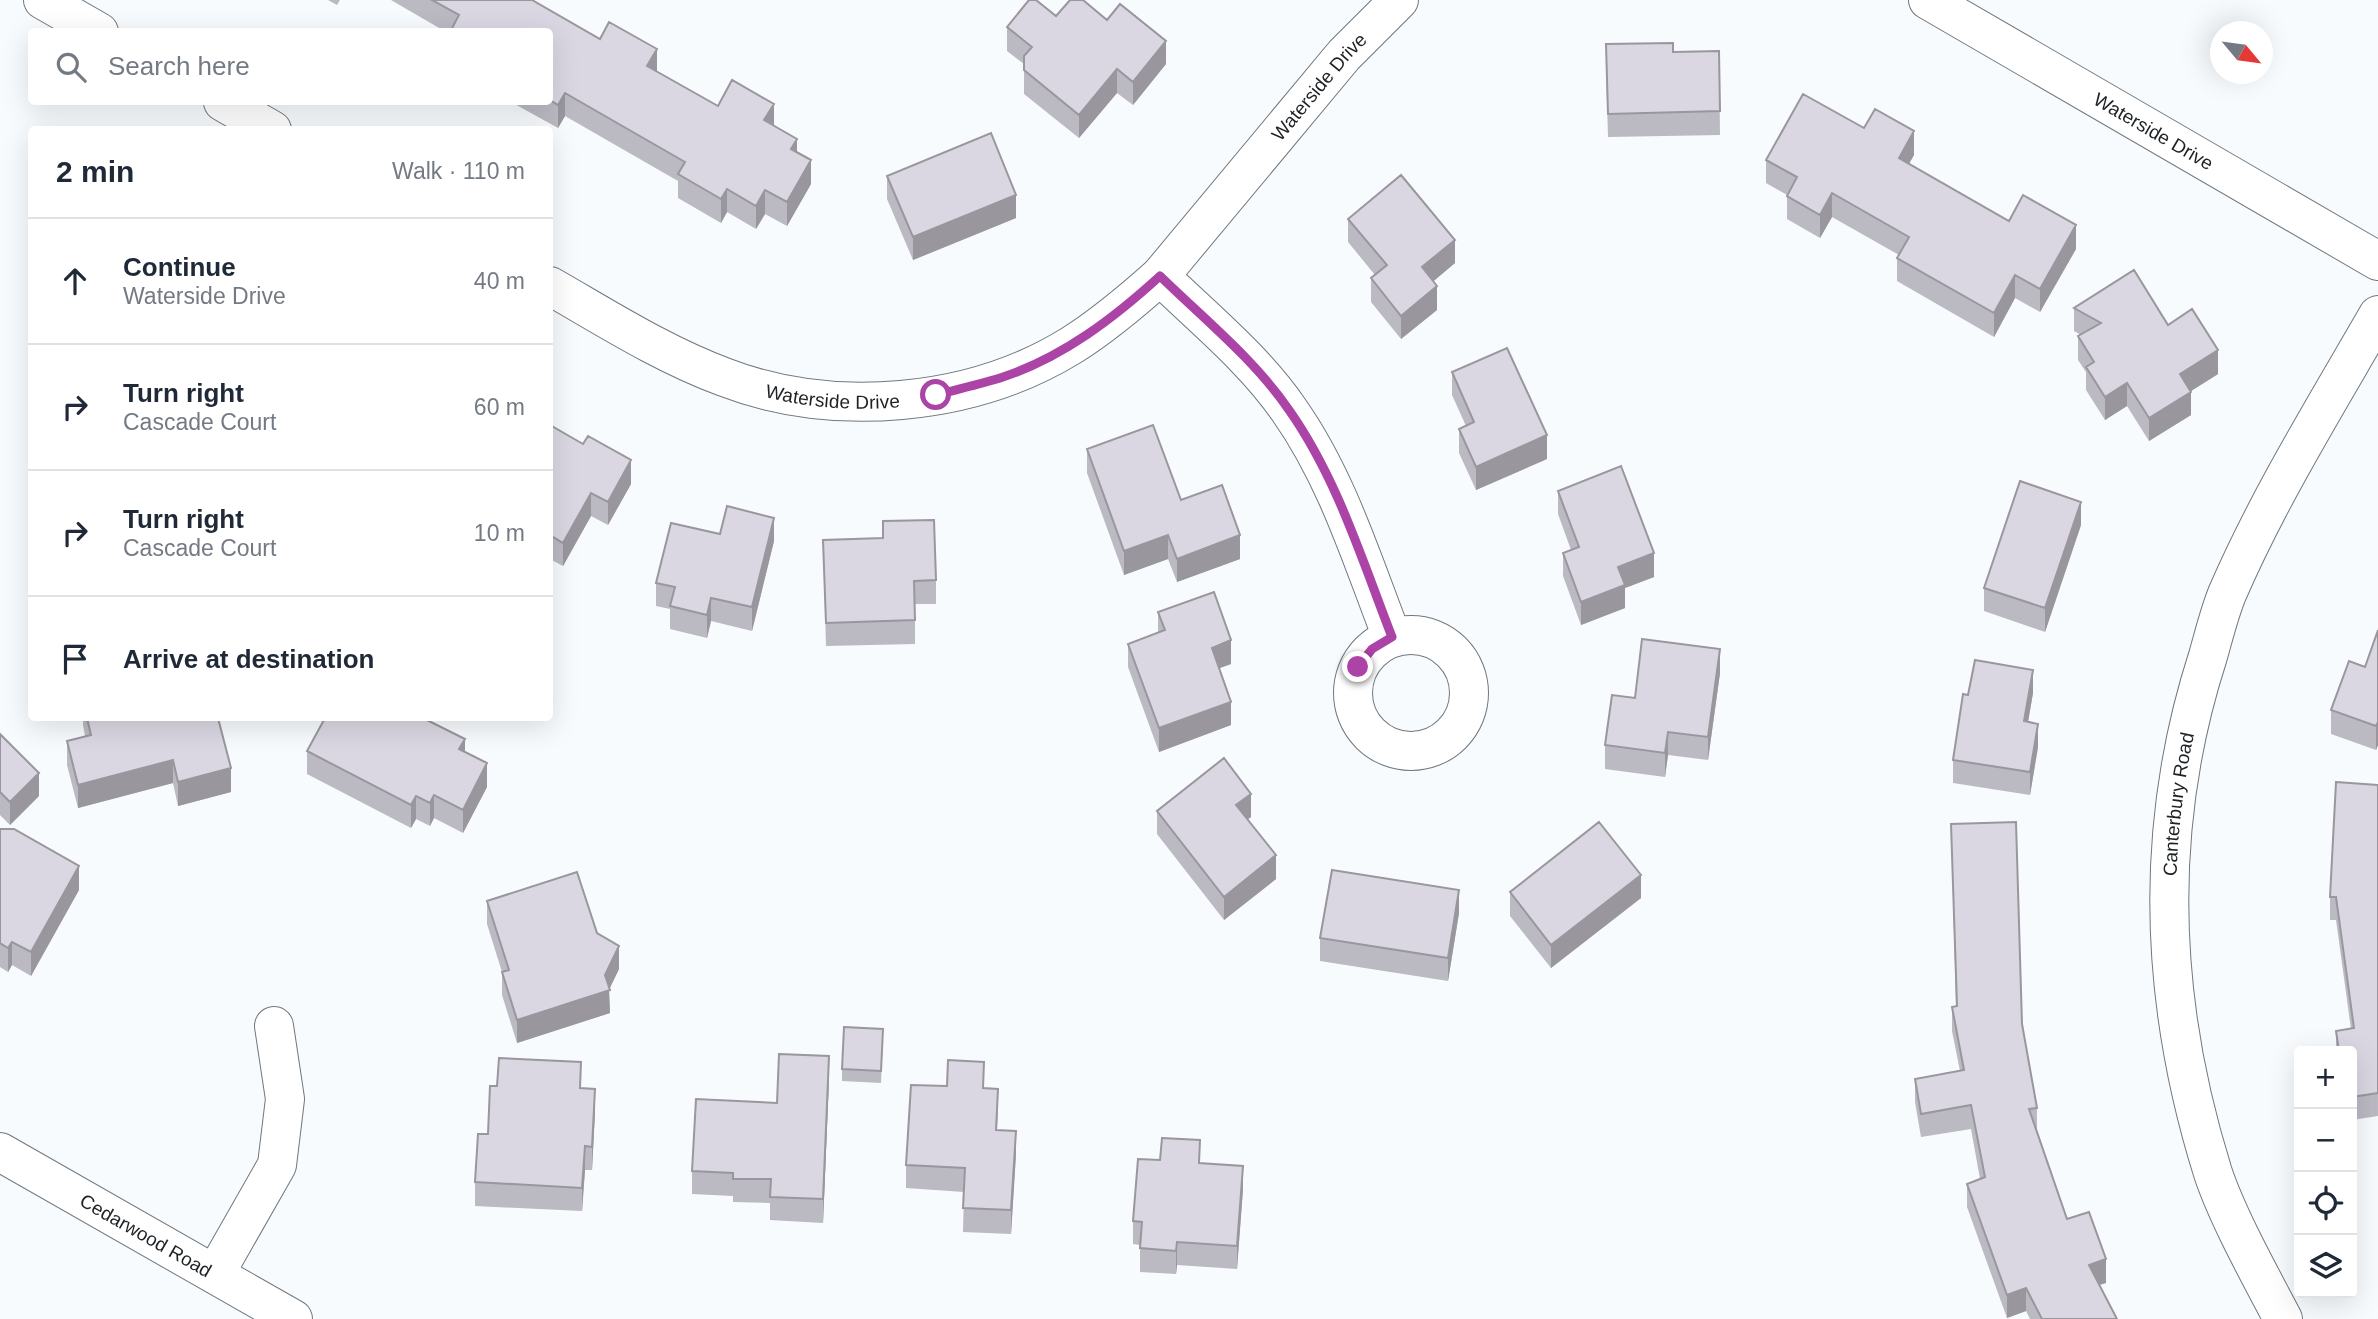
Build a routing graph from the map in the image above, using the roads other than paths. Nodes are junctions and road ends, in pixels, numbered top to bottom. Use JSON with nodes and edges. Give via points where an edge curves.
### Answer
{"nodes":[{"id":1,"x":43,"y":0,"type":"edge"},
{"id":2,"x":1399,"y":0,"type":"edge"},
{"id":3,"x":1928,"y":0,"type":"edge"},
{"id":4,"x":92,"y":28,"type":"edge"},
{"id":5,"x":228,"y":105,"type":"edge"},
{"id":6,"x":265,"y":126,"type":"edge"},
{"id":7,"x":2378,"y":261,"type":"edge"},
{"id":8,"x":1160,"y":276,"type":"junction"},
{"id":9,"x":553,"y":288,"type":"edge"},
{"id":10,"x":2378,"y":315,"type":"edge"},
{"id":11,"x":1392,"y":637,"type":"dead end"},
{"id":12,"x":274,"y":1026,"type":"dead end"},
{"id":13,"x":0,"y":1152,"type":"edge"},
{"id":14,"x":215,"y":1274,"type":"junction"},
{"id":15,"x":293,"y":1319,"type":"edge"},
{"id":16,"x":2283,"y":1319,"type":"edge"}],
"edges":[{"from":1,"to":4,"type":"street"},
{"from":2,"to":8,"type":"street","name":"Waterside Drive","via":[[1344,55]]},
{"from":3,"to":7,"type":"street","name":"Waterside Drive"},
{"from":5,"to":6,"type":"street"},
{"from":8,"to":9,"type":"street","name":"Waterside Drive","via":[[1070,346],[1005,376],[936,395],[865,402],[794,396],[725,378],[660,348]]},
{"from":8,"to":11,"type":"street","via":[[1289,408],[1326,469]]},
{"from":10,"to":16,"type":"street","name":"Canterbury Road","via":[[2278,487],[2227,596],[2191,709],[2171,825],[2168,944],[2183,1062],[2214,1176]]},
{"from":12,"to":14,"type":"street","via":[[285,1099],[277,1165]]},
{"from":13,"to":14,"type":"street","name":"Cedarwood Road"},
{"from":14,"to":15,"type":"street","name":"Cedarwood Road"}]}
